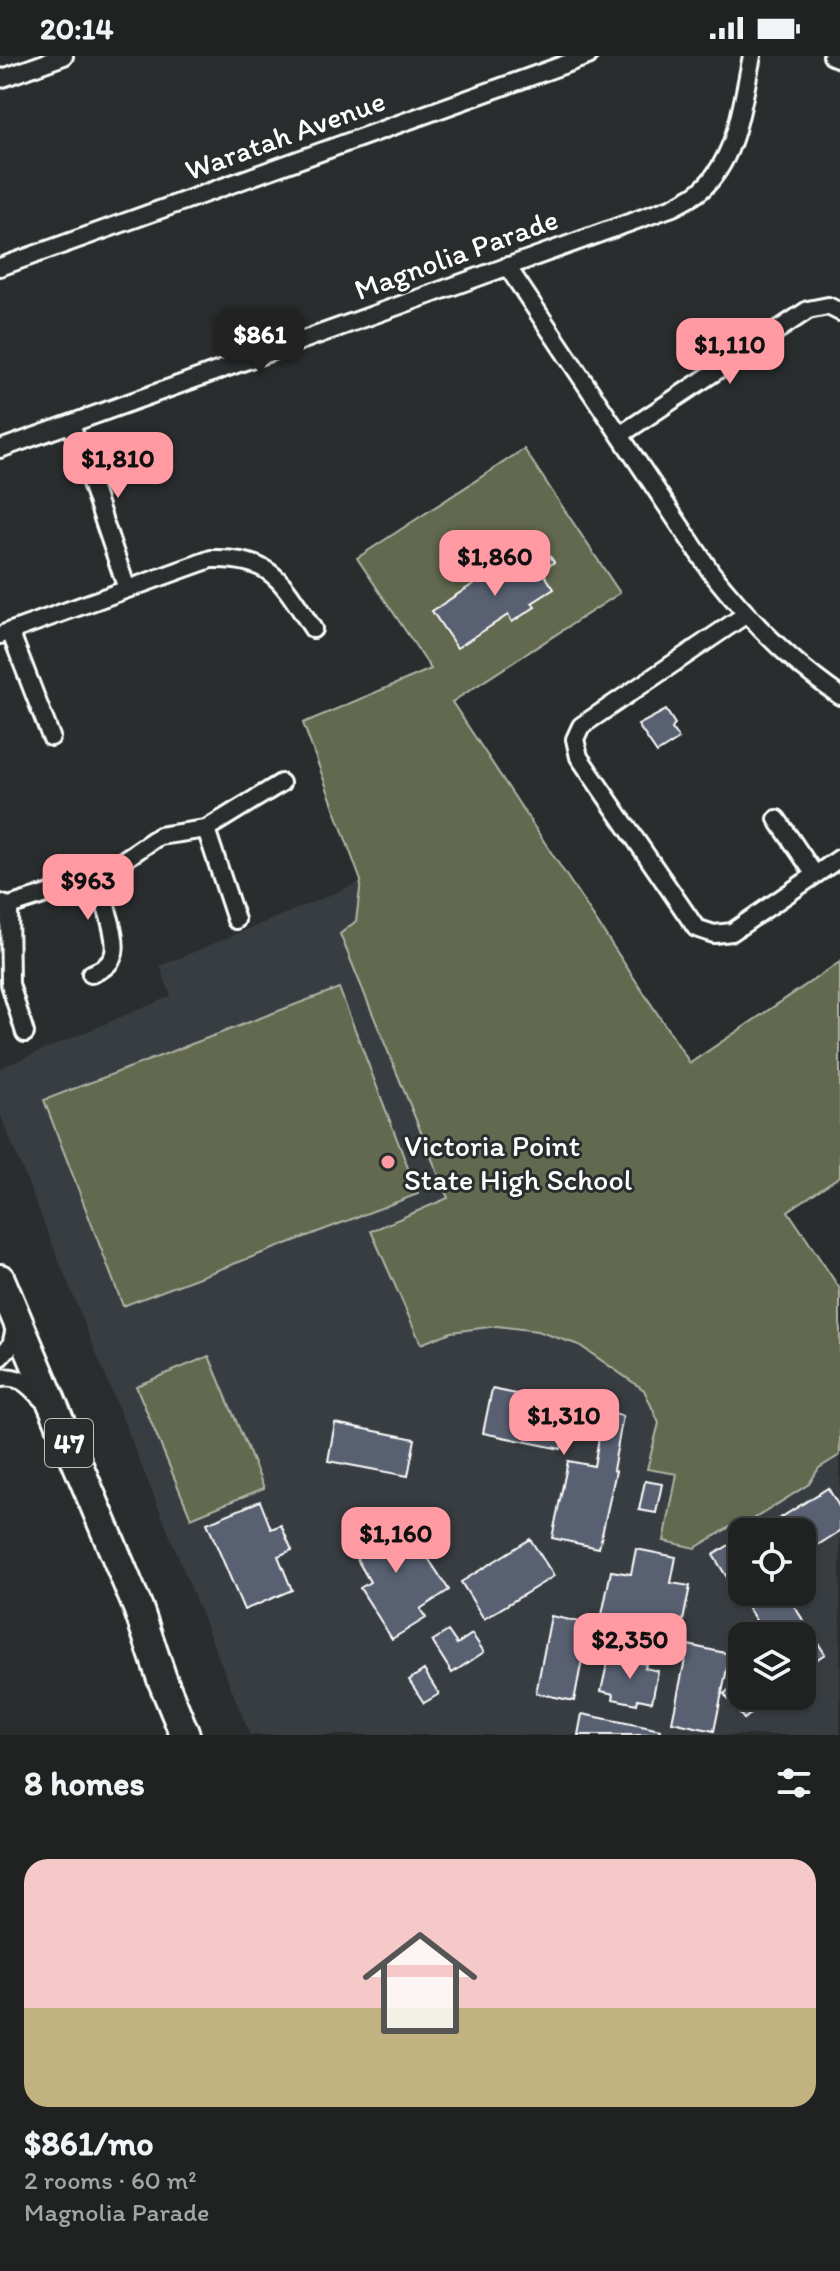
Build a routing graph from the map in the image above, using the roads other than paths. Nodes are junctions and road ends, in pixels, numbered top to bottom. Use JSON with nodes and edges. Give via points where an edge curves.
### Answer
{"nodes":[{"id":1,"x":64,"y":56,"type":"edge"},
{"id":2,"x":588,"y":56,"type":"edge"},
{"id":3,"x":752,"y":56,"type":"edge"},
{"id":4,"x":832,"y":56,"type":"edge"},
{"id":5,"x":840,"y":59,"type":"edge"},
{"id":6,"x":0,"y":79,"type":"edge"},
{"id":7,"x":507,"y":266,"type":"junction"},
{"id":8,"x":0,"y":267,"type":"edge"},
{"id":9,"x":840,"y":312,"type":"edge"},
{"id":10,"x":71,"y":424,"type":"junction"},
{"id":11,"x":620,"y":435,"type":"junction"},
{"id":12,"x":0,"y":449,"type":"edge"},
{"id":13,"x":127,"y":589,"type":"junction"},
{"id":14,"x":745,"y":615,"type":"junction"},
{"id":15,"x":313,"y":629,"type":"dead end"},
{"id":16,"x":5,"y":633,"type":"edge"},
{"id":17,"x":840,"y":696,"type":"edge"},
{"id":18,"x":51,"y":737,"type":"dead end"},
{"id":19,"x":281,"y":783,"type":"dead end"},
{"id":20,"x":777,"y":819,"type":"dead end"},
{"id":21,"x":206,"y":829,"type":"junction"},
{"id":22,"x":840,"y":858,"type":"edge"},
{"id":23,"x":815,"y":875,"type":"junction"},
{"id":24,"x":97,"y":878,"type":"junction"},
{"id":25,"x":5,"y":905,"type":"edge"},
{"id":26,"x":236,"y":920,"type":"dead end"},
{"id":27,"x":91,"y":974,"type":"dead end"},
{"id":28,"x":25,"y":1033,"type":"dead end"},
{"id":29,"x":0,"y":1279,"type":"edge"},
{"id":30,"x":16,"y":1317,"type":"junction"},
{"id":31,"x":0,"y":1357,"type":"edge"},
{"id":32,"x":0,"y":1378,"type":"edge"},
{"id":33,"x":54,"y":1408,"type":"junction"},
{"id":34,"x":138,"y":1608,"type":"junction"},
{"id":35,"x":185,"y":1735,"type":"edge"},
{"id":36,"x":205,"y":1735,"type":"edge"}],
"edges":[{"from":1,"to":6,"type":"street"},
{"from":2,"to":8,"type":"street","name":"Waratah Avenue"},
{"from":3,"to":7,"type":"street","name":"Magnolia Parade","via":[[732,144],[720,169],[699,192],[673,207]]},
{"from":4,"to":5,"type":"street"},
{"from":7,"to":10,"type":"street","name":"Magnolia Parade"},
{"from":7,"to":11,"type":"street"},
{"from":9,"to":11,"type":"street","via":[[828,306],[808,310]]},
{"from":10,"to":12,"type":"street","name":"Magnolia Parade"},
{"from":10,"to":13,"type":"street"},
{"from":11,"to":14,"type":"street"},
{"from":13,"to":15,"type":"street","via":[[211,559],[237,558],[260,565],[281,581]]},
{"from":13,"to":16,"type":"street"},
{"from":14,"to":17,"type":"street"},
{"from":14,"to":23,"type":"street","via":[[581,726],[575,739],[579,757],[696,928],[732,932]]},
{"from":16,"to":18,"type":"street"},
{"from":19,"to":21,"type":"street"},
{"from":20,"to":23,"type":"street"},
{"from":21,"to":24,"type":"street","via":[[159,836]]},
{"from":21,"to":26,"type":"street"},
{"from":22,"to":23,"type":"street"},
{"from":24,"to":25,"type":"street"},
{"from":24,"to":27,"type":"street","via":[[114,956]]},
{"from":25,"to":28,"type":"street","via":[[10,984]]},
{"from":29,"to":30,"type":"highway","number":"47"},
{"from":30,"to":31,"type":"street","via":[[11,1345]]},
{"from":30,"to":33,"type":"highway","number":"47"},
{"from":32,"to":33,"type":"street","via":[[19,1378]]},
{"from":33,"to":34,"type":"highway","number":"47"},
{"from":34,"to":35,"type":"highway","number":"47"},
{"from":34,"to":36,"type":"highway","number":"47"}]}
